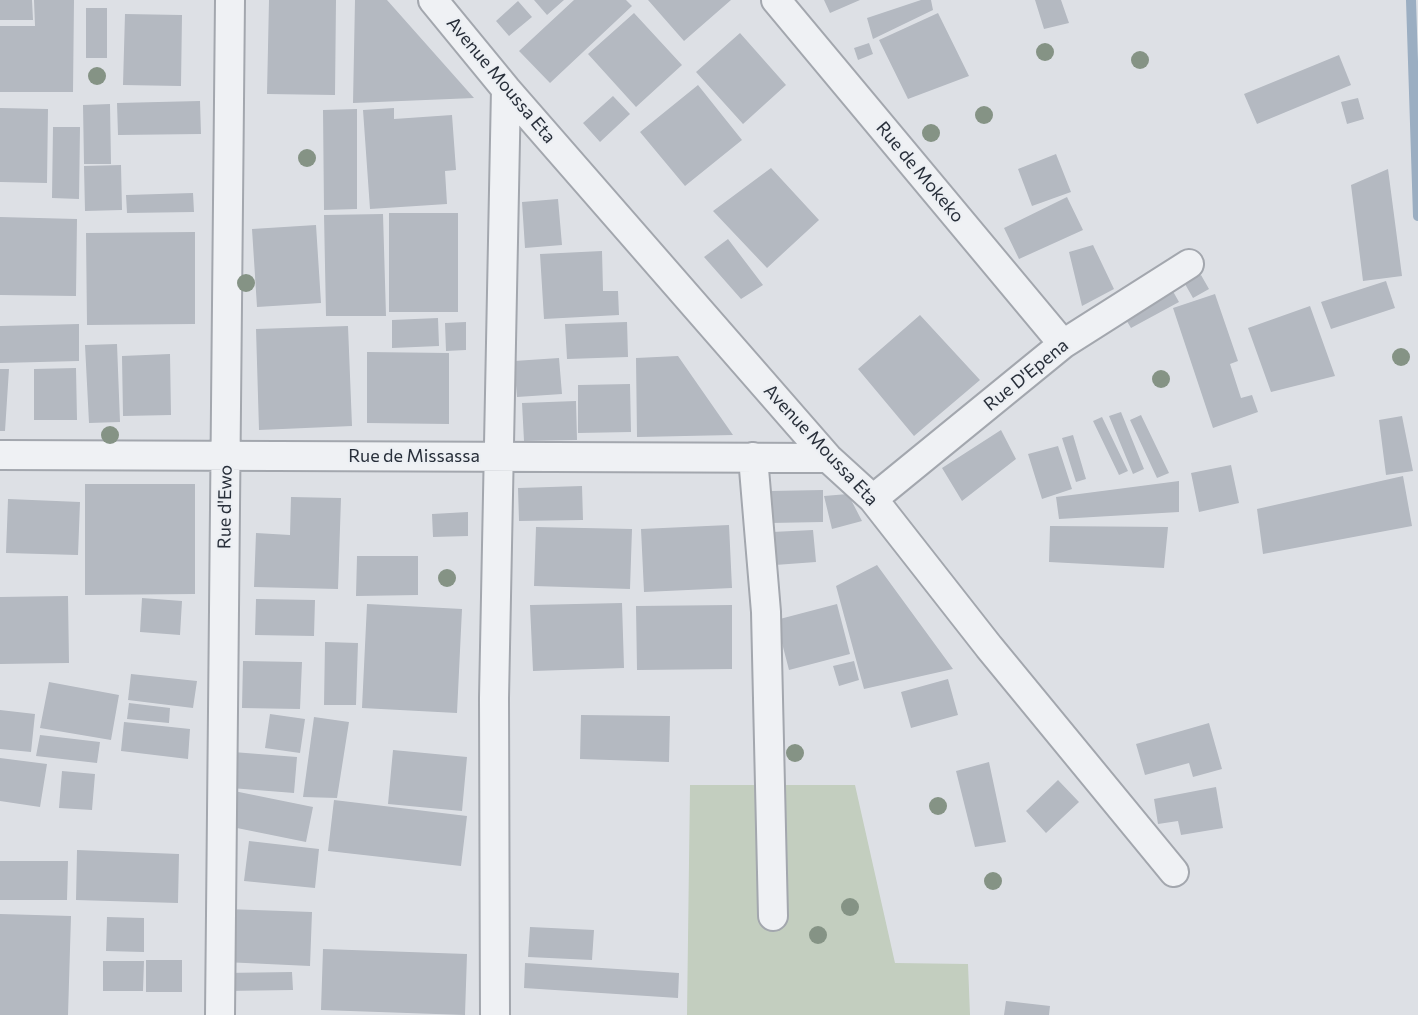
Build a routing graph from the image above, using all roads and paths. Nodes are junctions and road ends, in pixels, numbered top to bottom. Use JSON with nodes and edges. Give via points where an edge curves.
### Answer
{"nodes":[{"id":1,"x":230,"y":0,"type":"edge"},
{"id":2,"x":433,"y":0,"type":"edge"},
{"id":3,"x":776,"y":0,"type":"edge"},
{"id":4,"x":506,"y":89,"type":"junction"},
{"id":5,"x":1189,"y":264,"type":"dead end"},
{"id":6,"x":1064,"y":344,"type":"junction"},
{"id":7,"x":0,"y":455,"type":"edge"},
{"id":8,"x":225,"y":456,"type":"junction"},
{"id":9,"x":500,"y":456,"type":"junction"},
{"id":10,"x":753,"y":457,"type":"junction"},
{"id":11,"x":828,"y":458,"type":"junction"},
{"id":12,"x":873,"y":499,"type":"junction"},
{"id":13,"x":1174,"y":872,"type":"dead end"},
{"id":14,"x":773,"y":916,"type":"dead end"},
{"id":15,"x":220,"y":1015,"type":"edge"},
{"id":16,"x":495,"y":1015,"type":"edge"}],
"edges":[{"from":1,"to":8,"type":"street","name":"Rue d'Ewo"},
{"from":2,"to":4,"type":"street","name":"Avenue Moussa Eta"},
{"from":3,"to":6,"type":"street","name":"Rue de Mokeko"},
{"from":4,"to":9,"type":"street"},
{"from":4,"to":11,"type":"street","name":"Avenue Moussa Eta"},
{"from":5,"to":6,"type":"street","name":"Rue D'Epena"},
{"from":6,"to":12,"type":"street","name":"Rue D'Epena"},
{"from":7,"to":8,"type":"street","name":"Rue de Missassa"},
{"from":8,"to":9,"type":"street","name":"Rue de Missassa"},
{"from":8,"to":15,"type":"street","name":"Rue d'Ewo"},
{"from":9,"to":10,"type":"street","name":"Rue de Missassa"},
{"from":9,"to":16,"type":"street","via":[[494,698]]},
{"from":10,"to":11,"type":"street","name":"Rue de Missassa"},
{"from":10,"to":14,"type":"street","via":[[766,612]]},
{"from":11,"to":12,"type":"street","name":"Avenue Moussa Eta"},
{"from":12,"to":13,"type":"street","name":"Avenue Moussa Eta"}]}
